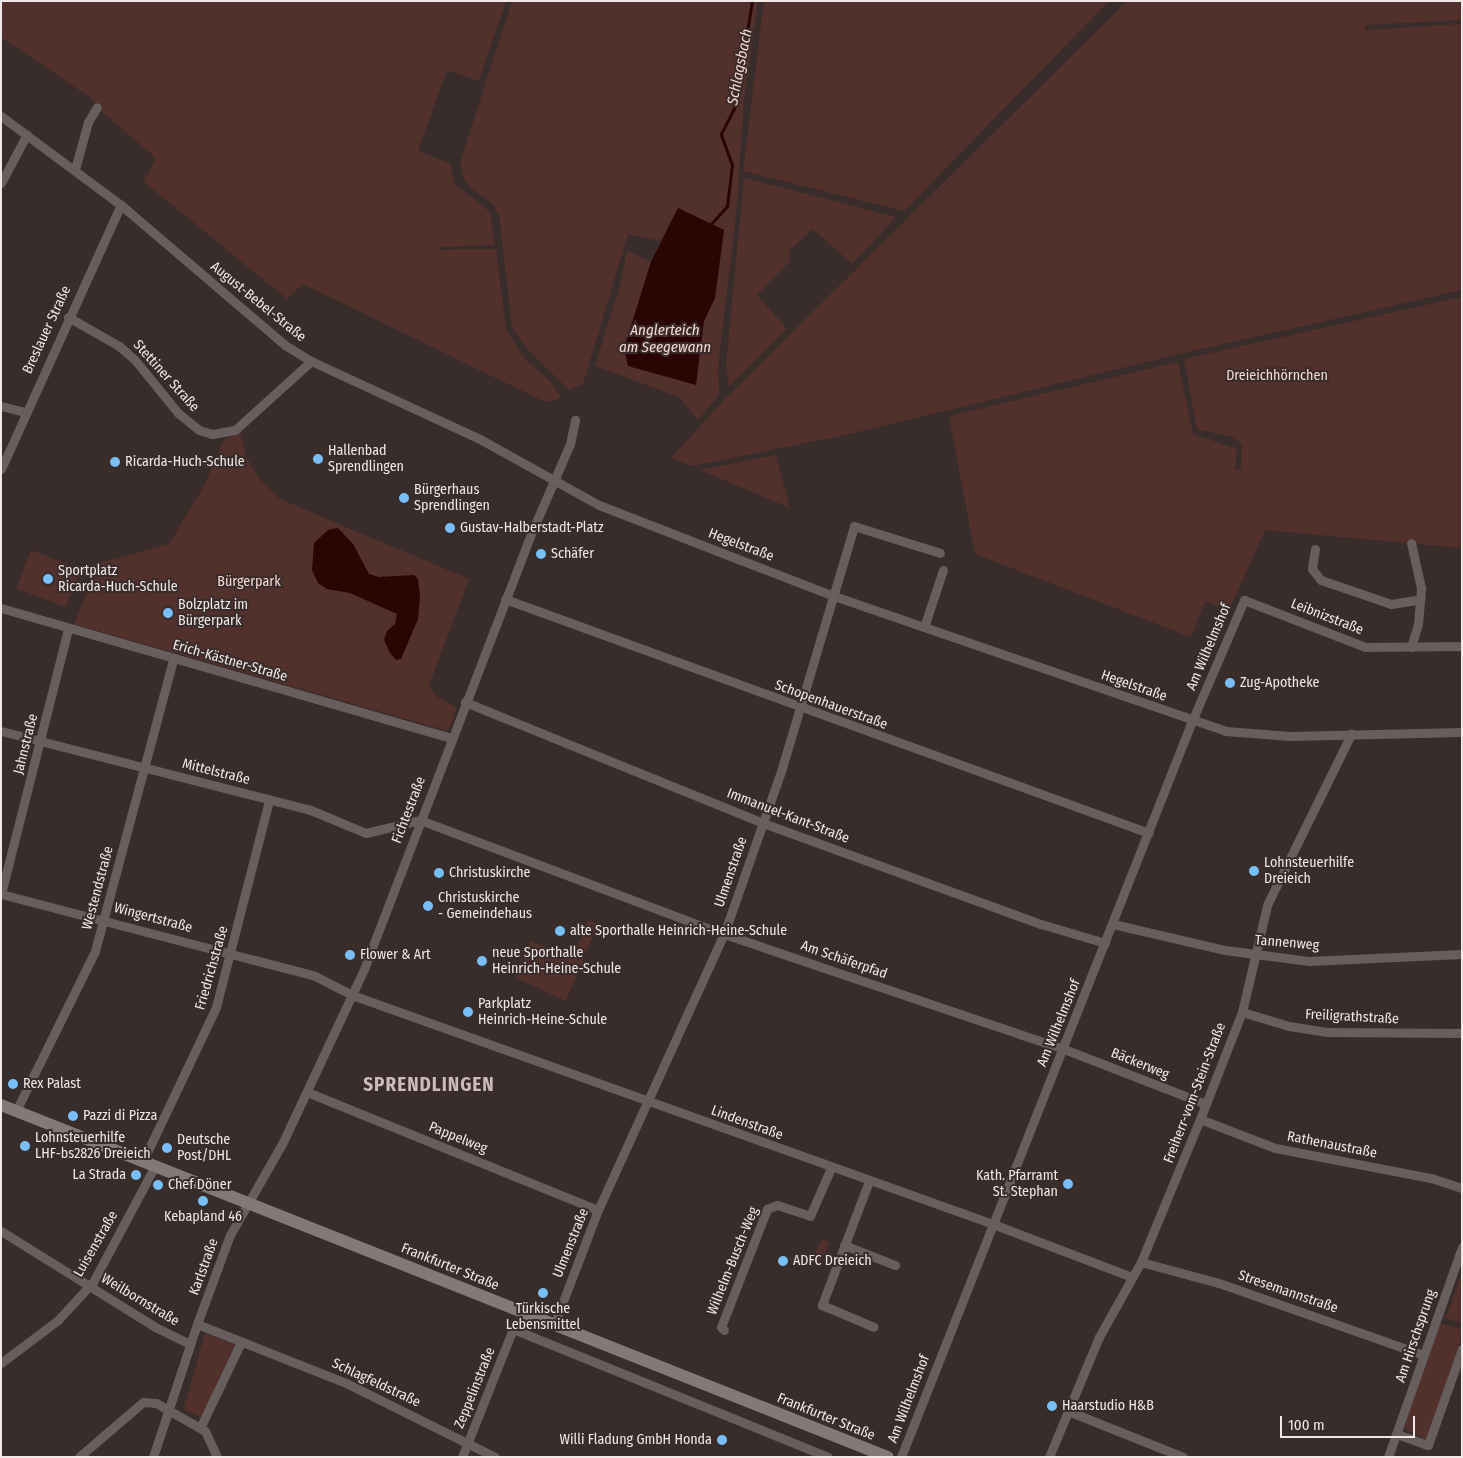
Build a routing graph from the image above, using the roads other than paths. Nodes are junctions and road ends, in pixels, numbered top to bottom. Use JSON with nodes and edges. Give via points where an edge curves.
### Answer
{"nodes":[{"id":1,"x":98,"y":107,"type":"dead end"},
{"id":2,"x":1,"y":116,"type":"edge"},
{"id":3,"x":27,"y":134,"type":"junction"},
{"id":4,"x":74,"y":170,"type":"junction"},
{"id":5,"x":1,"y":183,"type":"edge"},
{"id":6,"x":121,"y":204,"type":"junction"},
{"id":7,"x":68,"y":317,"type":"junction"},
{"id":8,"x":312,"y":361,"type":"junction"},
{"id":9,"x":1,"y":406,"type":"edge"},
{"id":10,"x":25,"y":412,"type":"junction"},
{"id":11,"x":576,"y":420,"type":"dead end"},
{"id":12,"x":1,"y":469,"type":"edge"},
{"id":13,"x":553,"y":478,"type":"junction"},
{"id":14,"x":1411,"y":543,"type":"dead end"},
{"id":15,"x":1315,"y":549,"type":"dead end"},
{"id":16,"x":940,"y":553,"type":"dead end"},
{"id":17,"x":943,"y":570,"type":"dead end"},
{"id":18,"x":834,"y":596,"type":"junction"},
{"id":19,"x":505,"y":599,"type":"junction"},
{"id":20,"x":1421,"y":599,"type":"junction"},
{"id":21,"x":1244,"y":600,"type":"joint"},
{"id":22,"x":1,"y":608,"type":"edge"},
{"id":23,"x":924,"y":627,"type":"junction"},
{"id":24,"x":68,"y":629,"type":"junction"},
{"id":25,"x":1462,"y":646,"type":"edge"},
{"id":26,"x":1411,"y":647,"type":"junction"},
{"id":27,"x":173,"y":659,"type":"junction"},
{"id":28,"x":465,"y":702,"type":"junction"},
{"id":29,"x":800,"y":709,"type":"junction"},
{"id":30,"x":1192,"y":721,"type":"junction"},
{"id":31,"x":1,"y":731,"type":"edge"},
{"id":32,"x":1462,"y":732,"type":"edge"},
{"id":33,"x":1352,"y":734,"type":"junction"},
{"id":34,"x":452,"y":738,"type":"junction"},
{"id":35,"x":41,"y":741,"type":"junction"},
{"id":36,"x":145,"y":768,"type":"junction"},
{"id":37,"x":269,"y":800,"type":"junction"},
{"id":38,"x":420,"y":820,"type":"junction"},
{"id":39,"x":763,"y":822,"type":"junction"},
{"id":40,"x":1149,"y":833,"type":"junction"},
{"id":41,"x":1,"y":894,"type":"edge"},
{"id":42,"x":103,"y":919,"type":"junction"},
{"id":43,"x":1113,"y":924,"type":"junction"},
{"id":44,"x":724,"y":934,"type":"junction"},
{"id":45,"x":1105,"y":944,"type":"junction"},
{"id":46,"x":1461,"y":952,"type":"edge"},
{"id":47,"x":231,"y":953,"type":"junction"},
{"id":48,"x":1257,"y":954,"type":"junction"},
{"id":49,"x":352,"y":995,"type":"junction"},
{"id":50,"x":1242,"y":1012,"type":"junction"},
{"id":51,"x":1462,"y":1033,"type":"edge"},
{"id":52,"x":1064,"y":1048,"type":"junction"},
{"id":53,"x":307,"y":1092,"type":"junction"},
{"id":54,"x":648,"y":1102,"type":"junction"},
{"id":55,"x":1206,"y":1104,"type":"junction"},
{"id":56,"x":1,"y":1105,"type":"edge"},
{"id":57,"x":16,"y":1111,"type":"junction"},
{"id":58,"x":1200,"y":1119,"type":"junction"},
{"id":59,"x":149,"y":1164,"type":"junction"},
{"id":60,"x":831,"y":1168,"type":"junction"},
{"id":61,"x":869,"y":1181,"type":"junction"},
{"id":62,"x":1462,"y":1188,"type":"edge"},
{"id":63,"x":249,"y":1202,"type":"junction"},
{"id":64,"x":598,"y":1210,"type":"junction"},
{"id":65,"x":993,"y":1224,"type":"junction"},
{"id":66,"x":1,"y":1231,"type":"edge"},
{"id":67,"x":844,"y":1245,"type":"junction"},
{"id":68,"x":1462,"y":1247,"type":"edge"},
{"id":69,"x":1141,"y":1262,"type":"junction"},
{"id":70,"x":896,"y":1265,"type":"dead end"},
{"id":71,"x":1132,"y":1277,"type":"junction"},
{"id":72,"x":90,"y":1286,"type":"junction"},
{"id":73,"x":197,"y":1324,"type":"junction"},
{"id":74,"x":554,"y":1324,"type":"junction"},
{"id":75,"x":874,"y":1327,"type":"dead end"},
{"id":76,"x":724,"y":1330,"type":"dead end"},
{"id":77,"x":241,"y":1342,"type":"junction"},
{"id":78,"x":190,"y":1344,"type":"junction"},
{"id":79,"x":1462,"y":1349,"type":"edge"},
{"id":80,"x":1424,"y":1355,"type":"junction"},
{"id":81,"x":1,"y":1363,"type":"edge"},
{"id":82,"x":171,"y":1411,"type":"junction"},
{"id":83,"x":1068,"y":1411,"type":"junction"},
{"id":84,"x":200,"y":1428,"type":"junction"},
{"id":85,"x":1397,"y":1434,"type":"junction"},
{"id":86,"x":468,"y":1444,"type":"junction"},
{"id":87,"x":864,"y":1453,"type":"edge"},
{"id":88,"x":79,"y":1457,"type":"edge"},
{"id":89,"x":154,"y":1457,"type":"edge"},
{"id":90,"x":217,"y":1457,"type":"edge"},
{"id":91,"x":462,"y":1457,"type":"edge"},
{"id":92,"x":495,"y":1457,"type":"edge"},
{"id":93,"x":828,"y":1457,"type":"edge"},
{"id":94,"x":888,"y":1457,"type":"edge"},
{"id":95,"x":901,"y":1457,"type":"edge"},
{"id":96,"x":1049,"y":1457,"type":"edge"},
{"id":97,"x":1183,"y":1457,"type":"edge"},
{"id":98,"x":1388,"y":1457,"type":"edge"}],
"edges":[{"from":1,"to":4,"type":"street","via":[[88,122]]},
{"from":2,"to":3,"type":"street","name":"August-Bebel-Straße"},
{"from":3,"to":4,"type":"street","name":"August-Bebel-Straße"},
{"from":3,"to":5,"type":"street"},
{"from":4,"to":6,"type":"street","name":"August-Bebel-Straße"},
{"from":6,"to":7,"type":"street","name":"Breslauer Straße"},
{"from":6,"to":8,"type":"street","name":"August-Bebel-Straße","via":[[267,331]]},
{"from":7,"to":8,"type":"street","name":"Stettiner Straße","via":[[119,346],[178,413],[199,430],[212,434],[234,430]]},
{"from":7,"to":10,"type":"street","name":"Breslauer Straße"},
{"from":8,"to":13,"type":"street","name":"August-Bebel-Straße","via":[[478,438]]},
{"from":9,"to":10,"type":"street"},
{"from":10,"to":12,"type":"street","name":"Breslauer Straße"},
{"from":11,"to":13,"type":"street","name":"Fichtestraße","via":[[570,444]]},
{"from":13,"to":18,"type":"street","name":"Hegelstraße","via":[[599,505]]},
{"from":13,"to":19,"type":"street","name":"Fichtestraße"},
{"from":14,"to":20,"type":"street","via":[[1420,577]]},
{"from":15,"to":20,"type":"street","via":[[1312,569],[1321,580],[1391,604]]},
{"from":16,"to":18,"type":"street","name":"Ulmenstraße","via":[[854,526]]},
{"from":17,"to":23,"type":"street"},
{"from":18,"to":23,"type":"street","name":"Hegelstraße"},
{"from":18,"to":29,"type":"street","name":"Ulmenstraße"},
{"from":19,"to":28,"type":"street","name":"Fichtestraße"},
{"from":19,"to":29,"type":"street","name":"Schopenhauerstraße"},
{"from":20,"to":26,"type":"street"},
{"from":21,"to":26,"type":"street","name":"Leibnizstraße","via":[[1365,647]]},
{"from":21,"to":30,"type":"street","name":"Am Wilhelmshof"},
{"from":22,"to":24,"type":"street","name":"Erich-Kästner-Straße"},
{"from":23,"to":30,"type":"street","name":"Hegelstraße"},
{"from":24,"to":27,"type":"street","name":"Erich-Kästner-Straße"},
{"from":24,"to":35,"type":"street","name":"Jahnstraße"},
{"from":25,"to":26,"type":"street","name":"Leibnizstraße"},
{"from":27,"to":34,"type":"street","name":"Erich-Kästner-Straße"},
{"from":27,"to":36,"type":"street","name":"Westendstraße"},
{"from":28,"to":34,"type":"street","name":"Fichtestraße"},
{"from":28,"to":39,"type":"street","name":"Immanuel-Kant-Straße"},
{"from":29,"to":39,"type":"street","name":"Ulmenstraße"},
{"from":29,"to":40,"type":"street","name":"Schopenhauerstraße"},
{"from":30,"to":33,"type":"street","name":"Hegelstraße","via":[[1236,734]]},
{"from":30,"to":40,"type":"street","name":"Am Wilhelmshof"},
{"from":31,"to":35,"type":"street","name":"Mittelstraße"},
{"from":32,"to":33,"type":"street","name":"Hegelstraße"},
{"from":33,"to":48,"type":"street","name":"Freiherr-vom-Stein-Straße","via":[[1267,905]]},
{"from":34,"to":38,"type":"street","name":"Fichtestraße"},
{"from":35,"to":36,"type":"street","name":"Mittelstraße"},
{"from":35,"to":41,"type":"street","name":"Jahnstraße"},
{"from":36,"to":37,"type":"street","name":"Mittelstraße"},
{"from":36,"to":42,"type":"street","name":"Westendstraße"},
{"from":37,"to":38,"type":"street","name":"Mittelstraße","via":[[316,811],[366,833]]},
{"from":37,"to":47,"type":"street","name":"Friedrichstraße"},
{"from":38,"to":44,"type":"street","name":"Am Schäferpfad"},
{"from":38,"to":49,"type":"street","name":"Fichtestraße"},
{"from":39,"to":44,"type":"street","name":"Ulmenstraße"},
{"from":39,"to":45,"type":"street","name":"Immanuel-Kant-Straße","via":[[1041,924]]},
{"from":40,"to":43,"type":"street","name":"Am Wilhelmshof"},
{"from":41,"to":42,"type":"street","name":"Wingertstraße"},
{"from":42,"to":47,"type":"street","name":"Wingertstraße"},
{"from":42,"to":57,"type":"street","name":"Westendstraße","via":[[92,958]]},
{"from":43,"to":45,"type":"street","name":"Am Wilhelmshof"},
{"from":43,"to":48,"type":"street","name":"Tannenweg","via":[[1180,941]]},
{"from":44,"to":52,"type":"street","name":"Am Schäferpfad"},
{"from":44,"to":54,"type":"street","name":"Ulmenstraße"},
{"from":45,"to":52,"type":"street","name":"Am Wilhelmshof"},
{"from":46,"to":48,"type":"street","name":"Tannenweg","via":[[1309,961]]},
{"from":47,"to":49,"type":"street","name":"Wingertstraße","via":[[314,975]]},
{"from":47,"to":59,"type":"street","name":"Friedrichstraße","via":[[213,1016]]},
{"from":48,"to":50,"type":"street","name":"Freiherr-vom-Stein-Straße"},
{"from":49,"to":53,"type":"street","name":"Fichtestraße"},
{"from":49,"to":54,"type":"street","name":"Lindenstraße"},
{"from":50,"to":51,"type":"street","name":"Freiligrathstraße","via":[[1289,1026],[1328,1032]]},
{"from":50,"to":55,"type":"street","name":"Freiherr-vom-Stein-Straße"},
{"from":52,"to":55,"type":"street","name":"Bäckerweg"},
{"from":52,"to":65,"type":"street","name":"Am Wilhelmshof"},
{"from":53,"to":63,"type":"street","name":"Fichtestraße"},
{"from":53,"to":64,"type":"street","name":"Pappelweg"},
{"from":54,"to":60,"type":"street","name":"Lindenstraße"},
{"from":54,"to":64,"type":"street","name":"Ulmenstraße"},
{"from":55,"to":58,"type":"street","name":"Freiherr-vom-Stein-Straße"},
{"from":56,"to":57,"type":"street","name":"Frankfurter Straße"},
{"from":57,"to":59,"type":"street","name":"Frankfurter Straße"},
{"from":58,"to":62,"type":"street","name":"Rathenaustraße","via":[[1275,1148],[1431,1178]]},
{"from":58,"to":69,"type":"street","name":"Freiherr-vom-Stein-Straße"},
{"from":59,"to":63,"type":"street","name":"Frankfurter Straße"},
{"from":59,"to":72,"type":"street","name":"Luisenstraße"},
{"from":60,"to":61,"type":"street","name":"Lindenstraße"},
{"from":60,"to":76,"type":"street","name":"Wilhelm-Busch-Weg","via":[[810,1216],[777,1205],[767,1209],[721,1327]]},
{"from":61,"to":65,"type":"street","name":"Lindenstraße"},
{"from":61,"to":67,"type":"street"},
{"from":63,"to":73,"type":"street","name":"Karlstraße","via":[[230,1235]]},
{"from":63,"to":74,"type":"street","name":"Frankfurter Straße"},
{"from":64,"to":74,"type":"street","name":"Ulmenstraße"},
{"from":65,"to":71,"type":"street","name":"Lindenstraße"},
{"from":65,"to":95,"type":"street","name":"Am Wilhelmshof"},
{"from":66,"to":72,"type":"street","name":"Weilbornstraße"},
{"from":67,"to":70,"type":"street"},
{"from":67,"to":75,"type":"street","via":[[822,1305]]},
{"from":68,"to":80,"type":"street","name":"Am Hirschsprung"},
{"from":69,"to":71,"type":"street","name":"Freiherr-vom-Stein-Straße"},
{"from":69,"to":80,"type":"street","name":"Stresemannstraße","via":[[1219,1283]]},
{"from":71,"to":83,"type":"street","name":"Freiherr-vom-Stein-Straße","via":[[1098,1337]]},
{"from":72,"to":78,"type":"street","name":"Weilbornstraße"},
{"from":72,"to":81,"type":"street","name":"Luisenstraße","via":[[58,1320]]},
{"from":73,"to":77,"type":"street","name":"Schlagfeldstraße"},
{"from":73,"to":78,"type":"street","name":"Karlstraße"},
{"from":74,"to":87,"type":"street","name":"Frankfurter Straße"},
{"from":77,"to":84,"type":"street"},
{"from":77,"to":86,"type":"street","name":"Schlagfeldstraße","via":[[364,1392],[459,1436]]},
{"from":78,"to":82,"type":"street","name":"Karlstraße"},
{"from":79,"to":85,"type":"street","via":[[1428,1445]]},
{"from":80,"to":85,"type":"street","name":"Am Hirschsprung"},
{"from":82,"to":84,"type":"street"},
{"from":82,"to":88,"type":"street","via":[[149,1402],[138,1404]]},
{"from":82,"to":89,"type":"street"},
{"from":83,"to":96,"type":"street","name":"Freiherr-vom-Stein-Straße"},
{"from":83,"to":97,"type":"street"},
{"from":84,"to":90,"type":"street","via":[[208,1434]]},
{"from":85,"to":98,"type":"street","name":"Am Hirschsprung"},
{"from":86,"to":91,"type":"street","name":"Zeppelinstraße"},
{"from":86,"to":92,"type":"street","name":"Schlagfeldstraße"},
{"from":86,"to":93,"type":"street","name":"Zeppelinstraße","via":[[513,1329]]},
{"from":87,"to":94,"type":"street","name":"Frankfurter Straße"}]}
